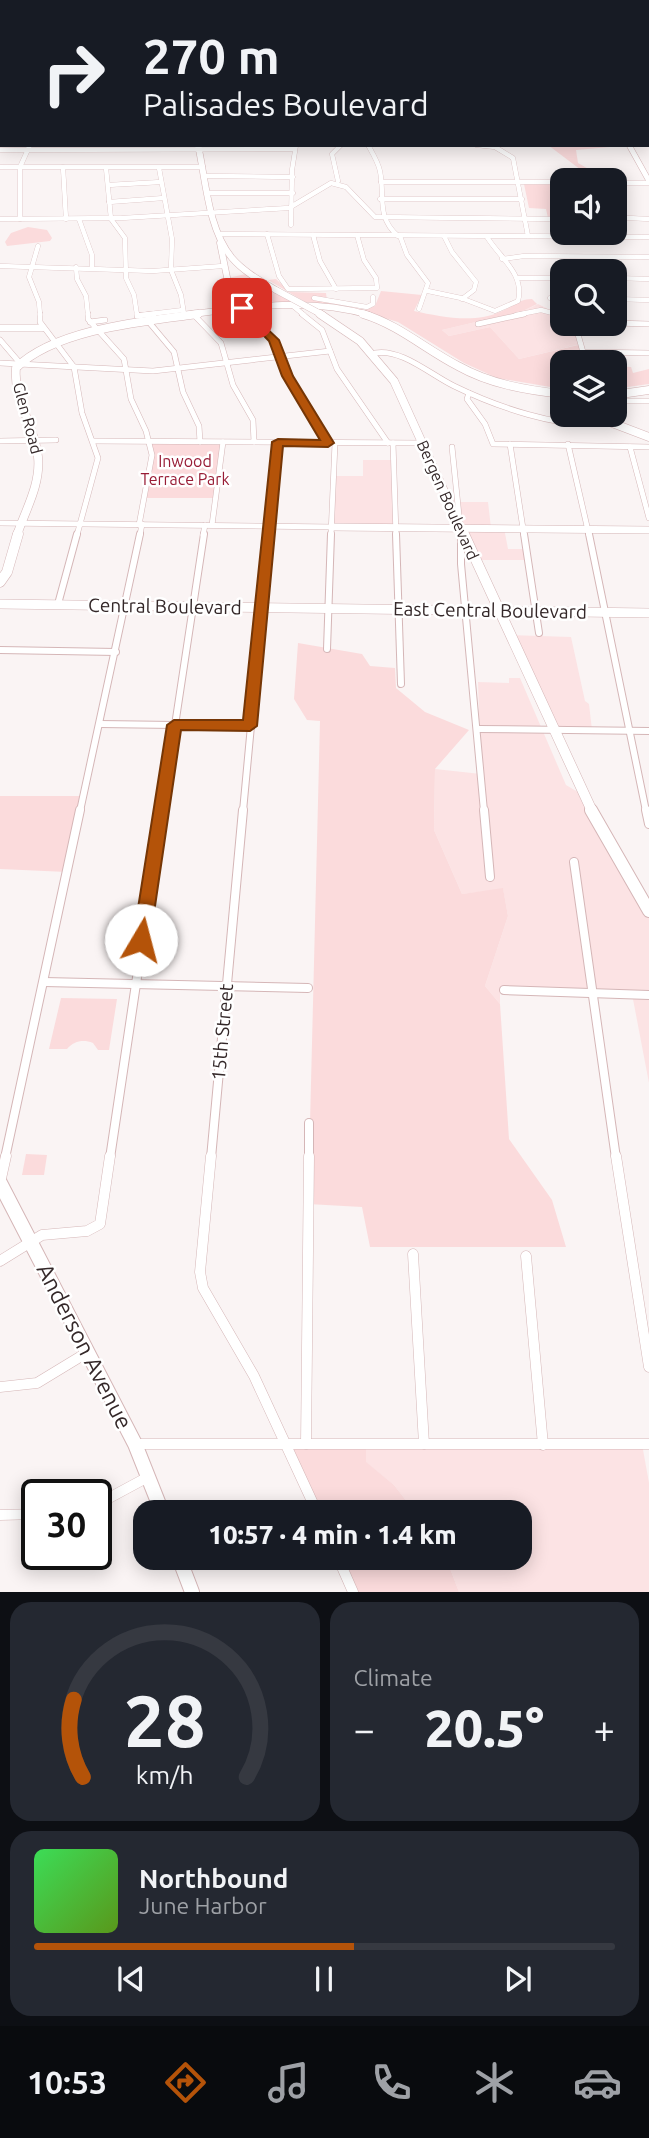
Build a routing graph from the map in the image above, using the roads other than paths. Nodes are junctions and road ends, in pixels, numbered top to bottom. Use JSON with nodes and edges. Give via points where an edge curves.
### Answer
{"nodes":[{"id":1,"x":253,"y":147,"type":"edge"},
{"id":2,"x":294,"y":147,"type":"edge"},
{"id":3,"x":339,"y":147,"type":"edge"},
{"id":4,"x":369,"y":147,"type":"edge"},
{"id":5,"x":495,"y":147,"type":"edge"},
{"id":6,"x":630,"y":147,"type":"edge"},
{"id":7,"x":29,"y":148,"type":"edge"},
{"id":8,"x":199,"y":148,"type":"edge"},
{"id":9,"x":224,"y":148,"type":"edge"},
{"id":10,"x":0,"y":150,"type":"edge"},
{"id":11,"x":248,"y":150,"type":"junction"},
{"id":12,"x":252,"y":160,"type":"dead end"},
{"id":13,"x":0,"y":167,"type":"edge"},
{"id":14,"x":20,"y":167,"type":"junction"},
{"id":15,"x":63,"y":167,"type":"junction"},
{"id":16,"x":106,"y":167,"type":"junction"},
{"id":17,"x":203,"y":167,"type":"junction"},
{"id":18,"x":159,"y":168,"type":"junction"},
{"id":19,"x":205,"y":176,"type":"junction"},
{"id":20,"x":293,"y":177,"type":"junction"},
{"id":21,"x":338,"y":181,"type":"dead end"},
{"id":22,"x":381,"y":181,"type":"junction"},
{"id":23,"x":161,"y":182,"type":"junction"},
{"id":24,"x":519,"y":182,"type":"junction"},
{"id":25,"x":550,"y":182,"type":"edge"},
{"id":26,"x":649,"y":182,"type":"edge"},
{"id":27,"x":627,"y":183,"type":"edge"},
{"id":28,"x":108,"y":185,"type":"junction"},
{"id":29,"x":209,"y":193,"type":"junction"},
{"id":30,"x":293,"y":193,"type":"junction"},
{"id":31,"x":164,"y":198,"type":"junction"},
{"id":32,"x":380,"y":199,"type":"junction"},
{"id":33,"x":522,"y":199,"type":"junction"},
{"id":34,"x":109,"y":202,"type":"junction"},
{"id":35,"x":292,"y":207,"type":"junction"},
{"id":36,"x":213,"y":213,"type":"junction"},
{"id":37,"x":168,"y":216,"type":"junction"},
{"id":38,"x":381,"y":217,"type":"junction"},
{"id":39,"x":525,"y":217,"type":"junction"},
{"id":40,"x":628,"y":218,"type":"dead end"},
{"id":41,"x":0,"y":219,"type":"edge"},
{"id":42,"x":20,"y":219,"type":"junction"},
{"id":43,"x":66,"y":219,"type":"junction"},
{"id":44,"x":79,"y":219,"type":"junction"},
{"id":45,"x":111,"y":219,"type":"junction"},
{"id":46,"x":550,"y":219,"type":"edge"},
{"id":47,"x":649,"y":219,"type":"edge"},
{"id":48,"x":291,"y":225,"type":"dead end"},
{"id":49,"x":267,"y":234,"type":"junction"},
{"id":50,"x":219,"y":235,"type":"junction"},
{"id":51,"x":313,"y":235,"type":"junction"},
{"id":52,"x":357,"y":235,"type":"junction"},
{"id":53,"x":399,"y":236,"type":"junction"},
{"id":54,"x":444,"y":236,"type":"junction"},
{"id":55,"x":528,"y":236,"type":"junction"},
{"id":56,"x":487,"y":237,"type":"junction"},
{"id":57,"x":649,"y":237,"type":"edge"},
{"id":58,"x":38,"y":246,"type":"dead end"},
{"id":59,"x":649,"y":257,"type":"edge"},
{"id":60,"x":502,"y":259,"type":"junction"},
{"id":61,"x":239,"y":265,"type":"junction"},
{"id":62,"x":0,"y":266,"type":"edge"},
{"id":63,"x":30,"y":266,"type":"junction"},
{"id":64,"x":223,"y":266,"type":"junction"},
{"id":65,"x":76,"y":267,"type":"junction"},
{"id":66,"x":92,"y":268,"type":"junction"},
{"id":67,"x":127,"y":270,"type":"junction"},
{"id":68,"x":172,"y":270,"type":"junction"},
{"id":69,"x":250,"y":273,"type":"junction"},
{"id":70,"x":229,"y":277,"type":"junction"},
{"id":71,"x":518,"y":278,"type":"junction"},
{"id":72,"x":550,"y":278,"type":"edge"},
{"id":73,"x":627,"y":278,"type":"edge"},
{"id":74,"x":649,"y":279,"type":"edge"},
{"id":75,"x":336,"y":289,"type":"junction"},
{"id":76,"x":428,"y":291,"type":"junction"},
{"id":77,"x":373,"y":297,"type":"dead end"},
{"id":78,"x":314,"y":298,"type":"dead end"},
{"id":79,"x":462,"y":299,"type":"junction"},
{"id":80,"x":627,"y":299,"type":"edge"},
{"id":81,"x":649,"y":300,"type":"edge"},
{"id":82,"x":293,"y":306,"type":"junction"},
{"id":83,"x":242,"y":308,"type":"junction"},
{"id":84,"x":361,"y":308,"type":"junction"},
{"id":85,"x":419,"y":309,"type":"dead end"},
{"id":86,"x":184,"y":313,"type":"junction"},
{"id":87,"x":550,"y":313,"type":"edge"},
{"id":88,"x":194,"y":314,"type":"junction"},
{"id":89,"x":167,"y":315,"type":"junction"},
{"id":90,"x":105,"y":320,"type":"dead end"},
{"id":91,"x":148,"y":321,"type":"junction"},
{"id":92,"x":90,"y":322,"type":"junction"},
{"id":93,"x":338,"y":323,"type":"junction"},
{"id":94,"x":627,"y":323,"type":"edge"},
{"id":95,"x":478,"y":324,"type":"dead end"},
{"id":96,"x":649,"y":324,"type":"edge"},
{"id":97,"x":319,"y":327,"type":"junction"},
{"id":98,"x":0,"y":328,"type":"edge"},
{"id":99,"x":42,"y":328,"type":"junction"},
{"id":100,"x":100,"y":330,"type":"junction"},
{"id":101,"x":578,"y":336,"type":"edge"},
{"id":102,"x":0,"y":340,"type":"edge"},
{"id":103,"x":57,"y":344,"type":"junction"},
{"id":104,"x":330,"y":351,"type":"junction"},
{"id":105,"x":375,"y":353,"type":"junction"},
{"id":106,"x":649,"y":353,"type":"edge"},
{"id":107,"x":279,"y":355,"type":"junction"},
{"id":108,"x":0,"y":363,"type":"edge"},
{"id":109,"x":19,"y":363,"type":"junction"},
{"id":110,"x":227,"y":363,"type":"junction"},
{"id":111,"x":74,"y":367,"type":"junction"},
{"id":112,"x":178,"y":370,"type":"junction"},
{"id":113,"x":126,"y":371,"type":"junction"},
{"id":114,"x":527,"y":390,"type":"junction"},
{"id":115,"x":649,"y":390,"type":"edge"},
{"id":116,"x":469,"y":393,"type":"junction"},
{"id":117,"x":550,"y":393,"type":"edge"},
{"id":118,"x":627,"y":393,"type":"edge"},
{"id":119,"x":550,"y":398,"type":"edge"},
{"id":120,"x":627,"y":401,"type":"edge"},
{"id":121,"x":649,"y":401,"type":"edge"},
{"id":122,"x":550,"y":417,"type":"edge"},
{"id":123,"x":620,"y":427,"type":"edge"},
{"id":124,"x":649,"y":437,"type":"edge"},
{"id":125,"x":56,"y":440,"type":"dead end"},
{"id":126,"x":0,"y":441,"type":"edge"},
{"id":127,"x":34,"y":441,"type":"junction"},
{"id":128,"x":93,"y":441,"type":"junction"},
{"id":129,"x":146,"y":442,"type":"junction"},
{"id":130,"x":200,"y":442,"type":"junction"},
{"id":131,"x":223,"y":442,"type":"junction"},
{"id":132,"x":254,"y":442,"type":"junction"},
{"id":133,"x":278,"y":442,"type":"junction"},
{"id":134,"x":331,"y":443,"type":"junction"},
{"id":135,"x":390,"y":443,"type":"junction"},
{"id":136,"x":422,"y":443,"type":"junction"},
{"id":137,"x":510,"y":444,"type":"junction"},
{"id":138,"x":568,"y":444,"type":"junction"},
{"id":139,"x":452,"y":447,"type":"dead end"},
{"id":140,"x":629,"y":447,"type":"junction"},
{"id":141,"x":649,"y":447,"type":"edge"},
{"id":142,"x":457,"y":485,"type":"junction"},
{"id":143,"x":442,"y":486,"type":"junction"},
{"id":144,"x":649,"y":518,"type":"edge"},
{"id":145,"x":0,"y":523,"type":"edge"},
{"id":146,"x":21,"y":524,"type":"junction"},
{"id":147,"x":79,"y":524,"type":"junction"},
{"id":148,"x":140,"y":524,"type":"junction"},
{"id":149,"x":208,"y":525,"type":"junction"},
{"id":150,"x":270,"y":525,"type":"junction"},
{"id":151,"x":333,"y":527,"type":"junction"},
{"id":152,"x":397,"y":527,"type":"junction"},
{"id":153,"x":461,"y":528,"type":"junction"},
{"id":154,"x":525,"y":528,"type":"junction"},
{"id":155,"x":588,"y":529,"type":"junction"},
{"id":156,"x":649,"y":530,"type":"edge"},
{"id":157,"x":0,"y":582,"type":"edge"},
{"id":158,"x":0,"y":604,"type":"edge"},
{"id":159,"x":58,"y":604,"type":"junction"},
{"id":160,"x":125,"y":605,"type":"junction"},
{"id":161,"x":194,"y":607,"type":"junction"},
{"id":162,"x":262,"y":608,"type":"junction"},
{"id":163,"x":330,"y":608,"type":"junction"},
{"id":164,"x":397,"y":608,"type":"junction"},
{"id":165,"x":467,"y":610,"type":"junction"},
{"id":166,"x":497,"y":610,"type":"junction"},
{"id":167,"x":535,"y":611,"type":"junction"},
{"id":168,"x":604,"y":612,"type":"junction"},
{"id":169,"x":649,"y":613,"type":"edge"},
{"id":170,"x":539,"y":633,"type":"dead end"},
{"id":171,"x":327,"y":649,"type":"dead end"},
{"id":172,"x":0,"y":650,"type":"edge"},
{"id":173,"x":116,"y":652,"type":"junction"},
{"id":174,"x":401,"y":684,"type":"dead end"},
{"id":175,"x":100,"y":724,"type":"junction"},
{"id":176,"x":174,"y":725,"type":"junction"},
{"id":177,"x":250,"y":726,"type":"junction"},
{"id":178,"x":478,"y":729,"type":"junction"},
{"id":179,"x":554,"y":730,"type":"junction"},
{"id":180,"x":628,"y":731,"type":"junction"},
{"id":181,"x":649,"y":731,"type":"edge"},
{"id":182,"x":649,"y":824,"type":"edge"},
{"id":183,"x":574,"y":862,"type":"dead end"},
{"id":184,"x":491,"y":877,"type":"dead end"},
{"id":185,"x":649,"y":911,"type":"edge"},
{"id":186,"x":44,"y":982,"type":"junction"},
{"id":187,"x":135,"y":984,"type":"junction"},
{"id":188,"x":226,"y":986,"type":"junction"},
{"id":189,"x":308,"y":988,"type":"dead end"},
{"id":190,"x":504,"y":990,"type":"dead end"},
{"id":191,"x":592,"y":992,"type":"junction"},
{"id":192,"x":649,"y":995,"type":"edge"},
{"id":193,"x":310,"y":1123,"type":"dead end"},
{"id":194,"x":0,"y":1183,"type":"edge"},
{"id":195,"x":32,"y":1241,"type":"junction"},
{"id":196,"x":413,"y":1254,"type":"dead end"},
{"id":197,"x":526,"y":1256,"type":"dead end"},
{"id":198,"x":0,"y":1261,"type":"edge"},
{"id":199,"x":89,"y":1352,"type":"junction"},
{"id":200,"x":649,"y":1367,"type":"edge"},
{"id":201,"x":0,"y":1387,"type":"edge"},
{"id":202,"x":135,"y":1444,"type":"junction"},
{"id":203,"x":286,"y":1444,"type":"junction"},
{"id":204,"x":306,"y":1444,"type":"junction"},
{"id":205,"x":424,"y":1444,"type":"junction"},
{"id":206,"x":649,"y":1444,"type":"edge"},
{"id":207,"x":543,"y":1445,"type":"junction"},
{"id":208,"x":149,"y":1477,"type":"junction"},
{"id":209,"x":112,"y":1497,"type":"edge"},
{"id":210,"x":158,"y":1500,"type":"edge"},
{"id":211,"x":312,"y":1500,"type":"edge"},
{"id":212,"x":21,"y":1514,"type":"edge"},
{"id":213,"x":0,"y":1515,"type":"edge"},
{"id":214,"x":184,"y":1570,"type":"edge"},
{"id":215,"x":343,"y":1570,"type":"edge"},
{"id":216,"x":192,"y":1592,"type":"edge"},
{"id":217,"x":353,"y":1592,"type":"edge"}],
"edges":[{"from":1,"to":11,"type":"street"},
{"from":2,"to":11,"type":"street"},
{"from":2,"to":20,"type":"street"},
{"from":3,"to":21,"type":"street","via":[[332,154]]},
{"from":4,"to":22,"type":"street"},
{"from":5,"to":24,"type":"street","via":[[510,155]]},
{"from":6,"to":26,"type":"main road"},
{"from":7,"to":8,"type":"street"},
{"from":7,"to":10,"type":"street"},
{"from":7,"to":14,"type":"street"},
{"from":8,"to":9,"type":"street"},
{"from":8,"to":17,"type":"main road","name":"Bergen Boulevard"},
{"from":9,"to":11,"type":"street"},
{"from":11,"to":12,"type":"street"},
{"from":13,"to":14,"type":"street"},
{"from":14,"to":15,"type":"street"},
{"from":14,"to":42,"type":"street"},
{"from":15,"to":16,"type":"street"},
{"from":15,"to":43,"type":"street"},
{"from":16,"to":18,"type":"street"},
{"from":16,"to":28,"type":"street"},
{"from":17,"to":18,"type":"street"},
{"from":17,"to":19,"type":"main road","name":"Bergen Boulevard"},
{"from":18,"to":23,"type":"street"},
{"from":19,"to":20,"type":"street"},
{"from":19,"to":29,"type":"main road","name":"Bergen Boulevard"},
{"from":20,"to":30,"type":"street"},
{"from":22,"to":24,"type":"street"},
{"from":22,"to":32,"type":"street"},
{"from":23,"to":28,"type":"street"},
{"from":23,"to":31,"type":"street"},
{"from":24,"to":25,"type":"street"},
{"from":24,"to":33,"type":"street"},
{"from":26,"to":27,"type":"street"},
{"from":28,"to":34,"type":"street"},
{"from":29,"to":30,"type":"street"},
{"from":29,"to":36,"type":"main road","name":"Bergen Boulevard"},
{"from":30,"to":35,"type":"street"},
{"from":31,"to":34,"type":"street"},
{"from":31,"to":37,"type":"street"},
{"from":32,"to":33,"type":"street"},
{"from":32,"to":38,"type":"street"},
{"from":33,"to":39,"type":"street"},
{"from":34,"to":45,"type":"street"},
{"from":35,"to":36,"type":"street"},
{"from":35,"to":38,"type":"street","via":[[322,187],[338,184],[350,189],[369,215]]},
{"from":35,"to":48,"type":"street"},
{"from":36,"to":37,"type":"street"},
{"from":36,"to":50,"type":"main road","name":"Bergen Boulevard"},
{"from":37,"to":45,"type":"street"},
{"from":37,"to":68,"type":"street"},
{"from":38,"to":39,"type":"street"},
{"from":38,"to":53,"type":"street"},
{"from":39,"to":46,"type":"street"},
{"from":39,"to":55,"type":"street"},
{"from":40,"to":47,"type":"street"},
{"from":41,"to":42,"type":"street"},
{"from":42,"to":43,"type":"street"},
{"from":43,"to":44,"type":"street"},
{"from":44,"to":45,"type":"street"},
{"from":44,"to":66,"type":"street"},
{"from":45,"to":67,"type":"street","via":[[125,238]]},
{"from":49,"to":50,"type":"street"},
{"from":49,"to":51,"type":"street"},
{"from":49,"to":75,"type":"street","via":[[286,288]]},
{"from":50,"to":61,"type":"main road","name":"Bergen Boulevard"},
{"from":50,"to":64,"type":"main road"},
{"from":51,"to":52,"type":"street"},
{"from":51,"to":75,"type":"street","via":[[320,261]]},
{"from":52,"to":53,"type":"street"},
{"from":52,"to":75,"type":"street","via":[[377,288]]},
{"from":53,"to":54,"type":"street"},
{"from":53,"to":76,"type":"street","via":[[407,255],[427,279]]},
{"from":54,"to":56,"type":"street"},
{"from":54,"to":79,"type":"street","via":[[476,282],[474,290]]},
{"from":55,"to":56,"type":"street"},
{"from":55,"to":57,"type":"street"},
{"from":56,"to":60,"type":"street"},
{"from":58,"to":63,"type":"street"},
{"from":59,"to":60,"type":"street"},
{"from":60,"to":71,"type":"street"},
{"from":61,"to":64,"type":"main road"},
{"from":61,"to":69,"type":"main road","name":"Bergen Boulevard"},
{"from":61,"to":70,"type":"main road"},
{"from":62,"to":63,"type":"street"},
{"from":63,"to":65,"type":"street"},
{"from":63,"to":99,"type":"street","via":[[29,281],[39,302]]},
{"from":64,"to":68,"type":"street"},
{"from":64,"to":70,"type":"main road"},
{"from":65,"to":66,"type":"street"},
{"from":65,"to":92,"type":"street"},
{"from":66,"to":67,"type":"street"},
{"from":67,"to":68,"type":"street"},
{"from":67,"to":89,"type":"street","via":[[137,316]]},
{"from":68,"to":86,"type":"street"},
{"from":69,"to":70,"type":"main road"},
{"from":69,"to":93,"type":"main road","name":"Bergen Boulevard","bridge":true},
{"from":70,"to":83,"type":"main road"},
{"from":71,"to":72,"type":"street"},
{"from":71,"to":79,"type":"street","via":[[518,301],[497,312],[486,312]]},
{"from":73,"to":74,"type":"street"},
{"from":76,"to":79,"type":"street"},
{"from":76,"to":85,"type":"street"},
{"from":77,"to":84,"type":"street","via":[[373,304]]},
{"from":78,"to":84,"type":"street"},
{"from":80,"to":81,"type":"street"},
{"from":82,"to":83,"type":"main road"},
{"from":82,"to":84,"type":"main road"},
{"from":82,"to":97,"type":"street"},
{"from":83,"to":88,"type":"main road"},
{"from":83,"to":107,"type":"street","via":[[271,335]]},
{"from":84,"to":114,"type":"main road","via":[[406,330],[474,374]]},
{"from":86,"to":88,"type":"main road"},
{"from":86,"to":89,"type":"main road"},
{"from":87,"to":95,"type":"street","via":[[541,310]]},
{"from":88,"to":110,"type":"street","via":[[221,343]]},
{"from":89,"to":91,"type":"main road"},
{"from":90,"to":92,"type":"street"},
{"from":91,"to":100,"type":"main road"},
{"from":91,"to":112,"type":"street","via":[[174,352]]},
{"from":92,"to":100,"type":"street"},
{"from":93,"to":97,"type":"street"},
{"from":93,"to":105,"type":"main road","name":"Bergen Boulevard"},
{"from":94,"to":96,"type":"street"},
{"from":97,"to":104,"type":"street"},
{"from":98,"to":99,"type":"main road"},
{"from":99,"to":103,"type":"street"},
{"from":100,"to":103,"type":"main road"},
{"from":100,"to":113,"type":"street","via":[[123,357]]},
{"from":101,"to":106,"type":"street","via":[[583,352]]},
{"from":102,"to":109,"type":"street","name":"Glen Road"},
{"from":103,"to":109,"type":"main road"},
{"from":103,"to":111,"type":"street"},
{"from":104,"to":107,"type":"street"},
{"from":104,"to":135,"type":"street","via":[[337,369]]},
{"from":105,"to":116,"type":"street","via":[[397,355]]},
{"from":105,"to":136,"type":"main road","name":"Bergen Boulevard","via":[[394,381]]},
{"from":107,"to":110,"type":"street"},
{"from":107,"to":134,"type":"street","via":[[293,388]]},
{"from":108,"to":109,"type":"street"},
{"from":109,"to":111,"type":"street"},
{"from":109,"to":127,"type":"main road","name":"Glen Road","via":[[18,388]]},
{"from":110,"to":112,"type":"street"},
{"from":110,"to":132,"type":"street","via":[[233,385],[253,420]]},
{"from":111,"to":113,"type":"street"},
{"from":111,"to":128,"type":"street","via":[[82,414]]},
{"from":112,"to":113,"type":"street"},
{"from":112,"to":130,"type":"street","via":[[199,426]]},
{"from":113,"to":129,"type":"street"},
{"from":114,"to":117,"type":"main road"},
{"from":114,"to":119,"type":"main road"},
{"from":115,"to":118,"type":"main road"},
{"from":116,"to":122,"type":"street"},
{"from":116,"to":137,"type":"street","via":[[467,399],[493,444]]},
{"from":120,"to":121,"type":"street"},
{"from":123,"to":124,"type":"main road"},
{"from":125,"to":127,"type":"street"},
{"from":126,"to":127,"type":"street"},
{"from":127,"to":146,"type":"main road","name":"Glen Road","via":[[39,472]]},
{"from":128,"to":129,"type":"street"},
{"from":128,"to":147,"type":"street","via":[[97,463]]},
{"from":129,"to":130,"type":"street"},
{"from":129,"to":148,"type":"street","via":[[152,461]]},
{"from":130,"to":131,"type":"street"},
{"from":131,"to":132,"type":"street"},
{"from":131,"to":149,"type":"street"},
{"from":132,"to":133,"type":"street"},
{"from":133,"to":134,"type":"street"},
{"from":133,"to":150,"type":"street","name":"15th Street"},
{"from":134,"to":135,"type":"street"},
{"from":134,"to":151,"type":"street"},
{"from":135,"to":136,"type":"street"},
{"from":135,"to":152,"type":"street"},
{"from":136,"to":143,"type":"main road","name":"Bergen Boulevard"},
{"from":137,"to":138,"type":"street"},
{"from":137,"to":154,"type":"street"},
{"from":138,"to":140,"type":"street"},
{"from":138,"to":155,"type":"street"},
{"from":139,"to":142,"type":"street"},
{"from":140,"to":141,"type":"street"},
{"from":140,"to":144,"type":"street"},
{"from":142,"to":143,"type":"main road"},
{"from":142,"to":153,"type":"street"},
{"from":143,"to":153,"type":"main road","name":"Bergen Boulevard"},
{"from":145,"to":146,"type":"street"},
{"from":146,"to":147,"type":"street"},
{"from":146,"to":157,"type":"main road","name":"Glen Road"},
{"from":147,"to":148,"type":"street"},
{"from":147,"to":159,"type":"street"},
{"from":148,"to":149,"type":"street"},
{"from":148,"to":160,"type":"street"},
{"from":149,"to":150,"type":"street"},
{"from":149,"to":161,"type":"street"},
{"from":150,"to":151,"type":"street"},
{"from":150,"to":162,"type":"street","name":"15th Street"},
{"from":151,"to":152,"type":"main road"},
{"from":151,"to":163,"type":"street"},
{"from":152,"to":153,"type":"main road"},
{"from":152,"to":164,"type":"street"},
{"from":153,"to":154,"type":"main road"},
{"from":153,"to":165,"type":"street"},
{"from":153,"to":166,"type":"main road","name":"Bergen Boulevard"},
{"from":154,"to":155,"type":"main road"},
{"from":154,"to":167,"type":"street"},
{"from":155,"to":156,"type":"main road"},
{"from":155,"to":168,"type":"street"},
{"from":158,"to":159,"type":"main road","name":"Central Boulevard"},
{"from":159,"to":160,"type":"main road","name":"Central Boulevard"},
{"from":160,"to":161,"type":"main road","name":"Central Boulevard"},
{"from":160,"to":173,"type":"street"},
{"from":161,"to":162,"type":"main road","name":"Central Boulevard"},
{"from":161,"to":176,"type":"street"},
{"from":162,"to":163,"type":"main road","name":"Central Boulevard"},
{"from":162,"to":177,"type":"street","name":"15th Street"},
{"from":163,"to":164,"type":"main road","name":"East Central Boulevard"},
{"from":163,"to":171,"type":"street"},
{"from":164,"to":165,"type":"main road","name":"East Central Boulevard"},
{"from":164,"to":174,"type":"street"},
{"from":165,"to":166,"type":"main road","name":"East Central Boulevard"},
{"from":165,"to":178,"type":"street"},
{"from":166,"to":167,"type":"main road","name":"East Central Boulevard"},
{"from":166,"to":179,"type":"main road","name":"Bergen Boulevard"},
{"from":167,"to":168,"type":"main road","name":"East Central Boulevard"},
{"from":167,"to":170,"type":"street"},
{"from":168,"to":169,"type":"main road","name":"East Central Boulevard"},
{"from":168,"to":180,"type":"street"},
{"from":172,"to":173,"type":"street"},
{"from":173,"to":175,"type":"street"},
{"from":175,"to":176,"type":"street"},
{"from":175,"to":186,"type":"street"},
{"from":176,"to":177,"type":"street"},
{"from":176,"to":187,"type":"street"},
{"from":177,"to":188,"type":"street","name":"15th Street"},
{"from":178,"to":179,"type":"street"},
{"from":178,"to":184,"type":"street"},
{"from":179,"to":180,"type":"street"},
{"from":179,"to":185,"type":"main road","name":"Bergen Boulevard","via":[[598,824]]},
{"from":180,"to":181,"type":"street"},
{"from":180,"to":182,"type":"street"},
{"from":183,"to":191,"type":"street"},
{"from":186,"to":187,"type":"street"},
{"from":186,"to":194,"type":"street"},
{"from":187,"to":188,"type":"street"},
{"from":187,"to":195,"type":"street","via":[[100,1224],[92,1231],[47,1233]]},
{"from":188,"to":189,"type":"street"},
{"from":188,"to":203,"type":"street","name":"15th Street","via":[[200,1272],[203,1288],[254,1376]]},
{"from":190,"to":191,"type":"street"},
{"from":191,"to":192,"type":"street"},
{"from":191,"to":200,"type":"street"},
{"from":193,"to":204,"type":"street"},
{"from":194,"to":195,"type":"main road","name":"Anderson Avenue"},
{"from":195,"to":198,"type":"street"},
{"from":195,"to":199,"type":"main road","name":"Anderson Avenue"},
{"from":196,"to":205,"type":"street"},
{"from":197,"to":207,"type":"street"},
{"from":199,"to":201,"type":"street","via":[[37,1383]]},
{"from":199,"to":202,"type":"main road","name":"Anderson Avenue"},
{"from":202,"to":203,"type":"street"},
{"from":202,"to":208,"type":"main road","name":"Anderson Avenue"},
{"from":203,"to":204,"type":"street"},
{"from":203,"to":211,"type":"street","name":"15th Street"},
{"from":204,"to":205,"type":"street"},
{"from":205,"to":207,"type":"street"},
{"from":206,"to":207,"type":"street"},
{"from":208,"to":209,"type":"street"},
{"from":208,"to":210,"type":"main road","name":"Anderson Avenue"},
{"from":212,"to":213,"type":"street"},
{"from":214,"to":216,"type":"main road"},
{"from":215,"to":217,"type":"street"}]}
